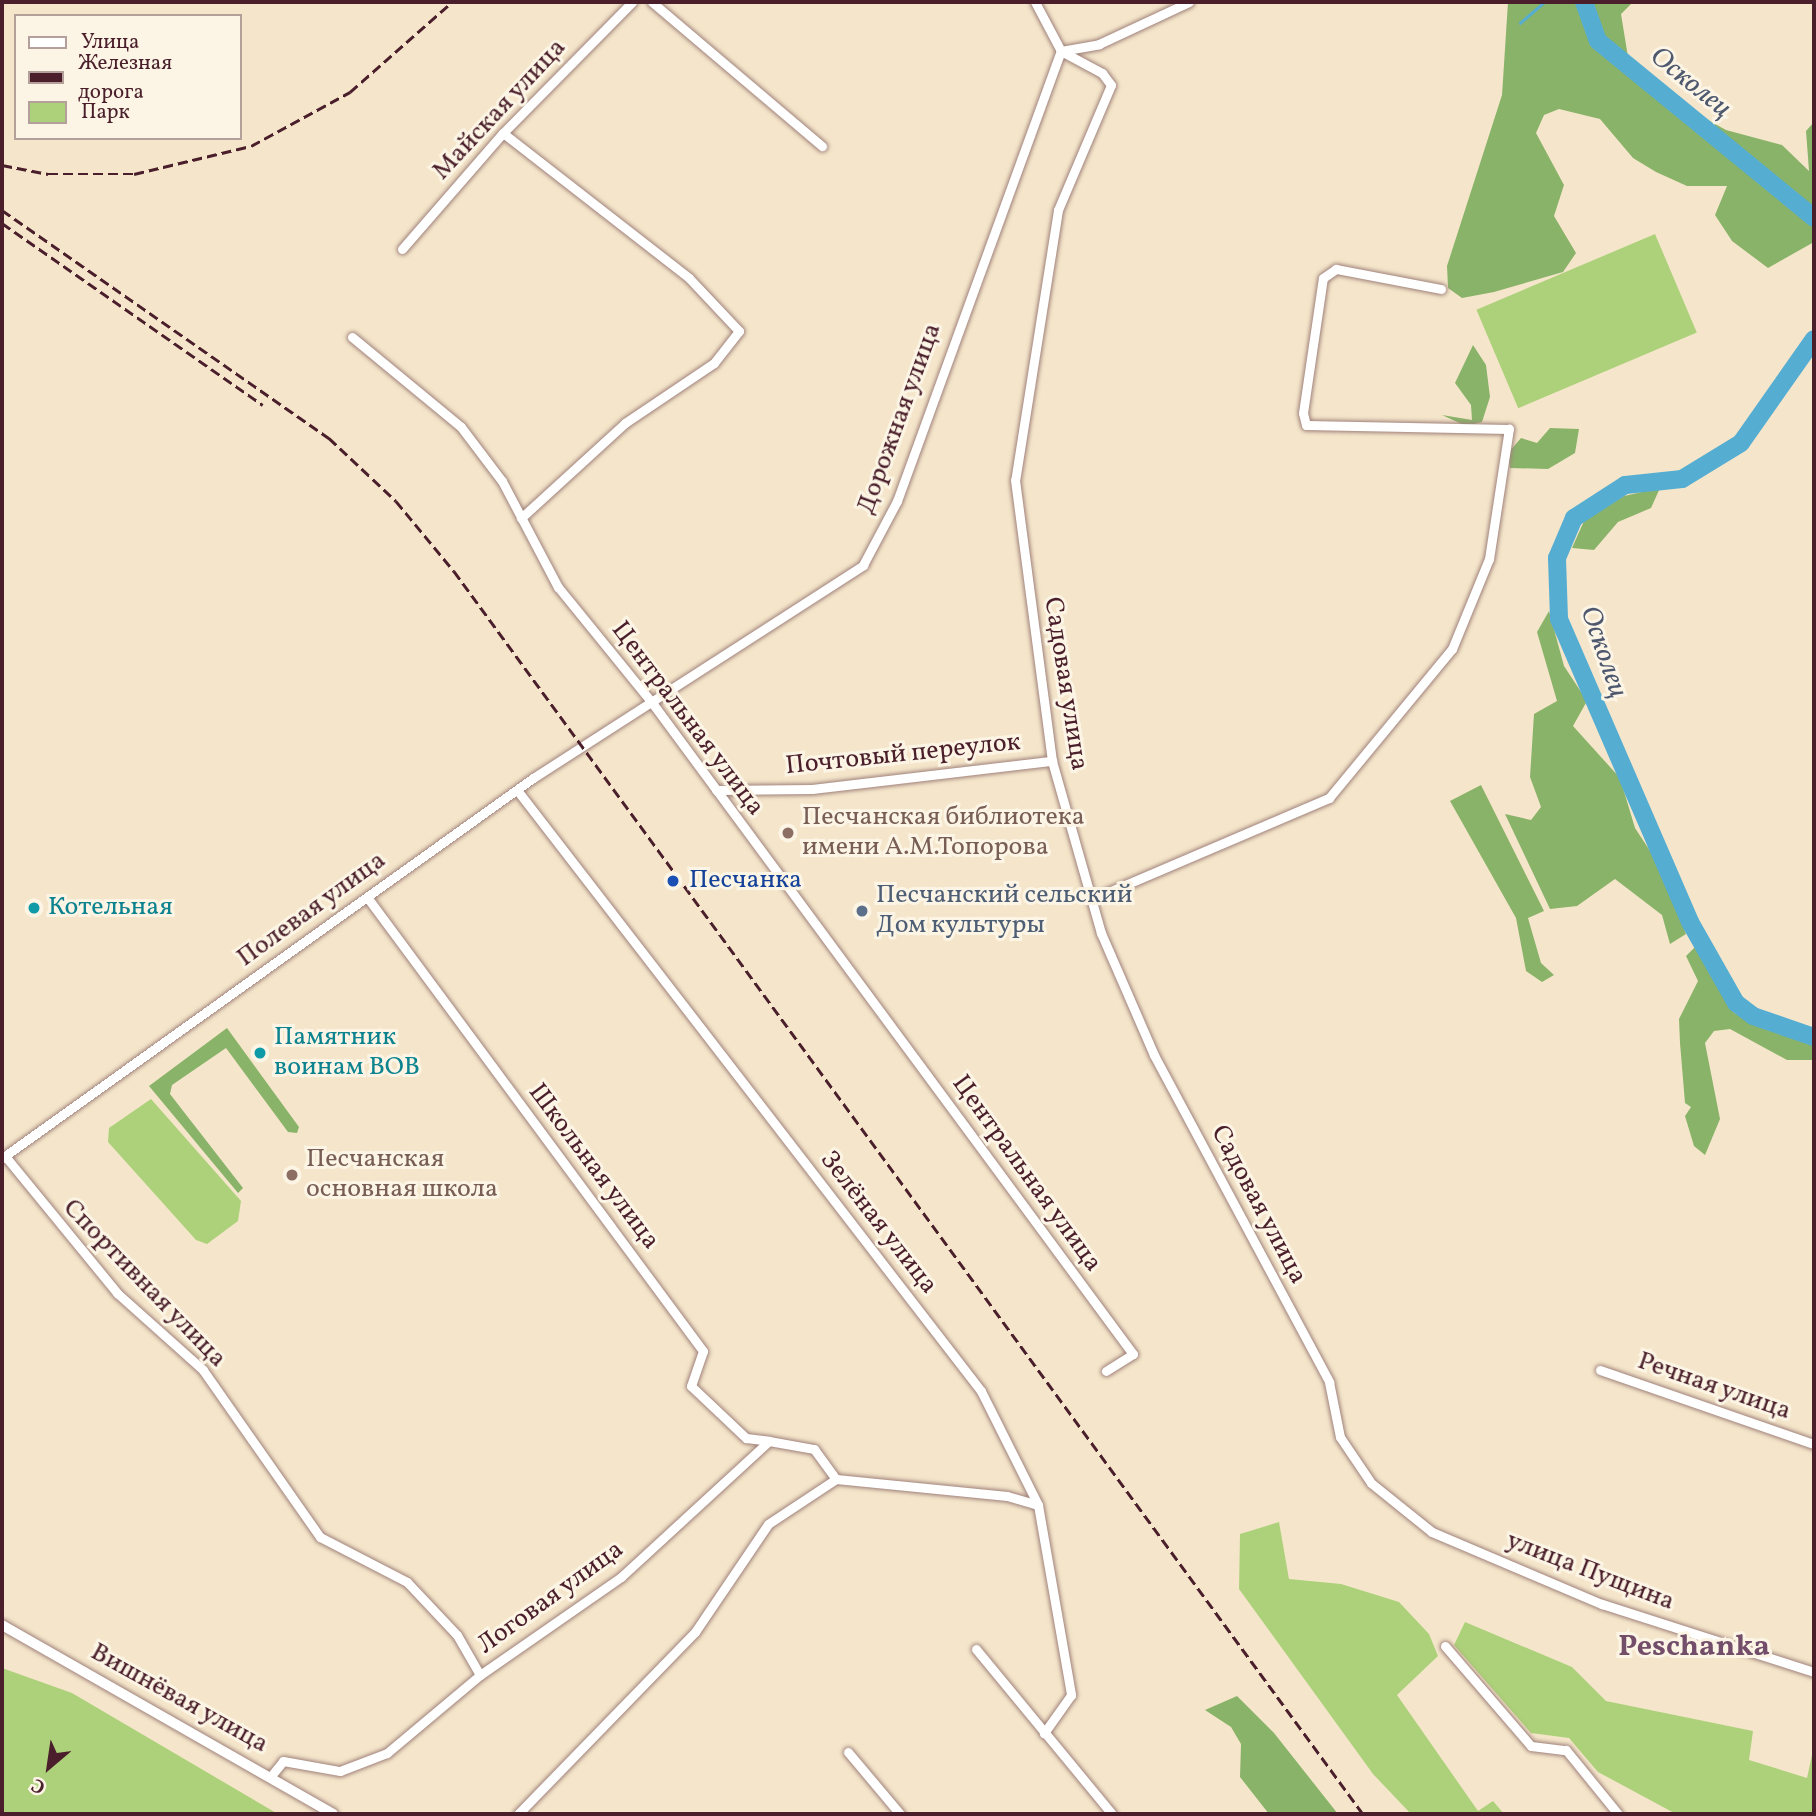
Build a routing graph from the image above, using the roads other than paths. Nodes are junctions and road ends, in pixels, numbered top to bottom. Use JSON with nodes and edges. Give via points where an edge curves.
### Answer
{"nodes":[{"id":1,"x":632,"y":2,"type":"edge"},
{"id":2,"x":652,"y":2,"type":"edge"},
{"id":3,"x":1035,"y":2,"type":"edge"},
{"id":4,"x":1189,"y":2,"type":"edge"},
{"id":5,"x":1061,"y":51,"type":"junction"},
{"id":6,"x":503,"y":133,"type":"junction"},
{"id":7,"x":822,"y":146,"type":"dead end"},
{"id":8,"x":402,"y":249,"type":"dead end"},
{"id":9,"x":1441,"y":289,"type":"dead end"},
{"id":10,"x":352,"y":337,"type":"dead end"},
{"id":11,"x":521,"y":518,"type":"junction"},
{"id":12,"x":653,"y":705,"type":"junction"},
{"id":13,"x":1052,"y":761,"type":"junction"},
{"id":14,"x":517,"y":790,"type":"junction"},
{"id":15,"x":716,"y":790,"type":"junction"},
{"id":16,"x":367,"y":897,"type":"junction"},
{"id":17,"x":1092,"y":899,"type":"junction"},
{"id":18,"x":3,"y":1157,"type":"edge"},
{"id":19,"x":1600,"y":1370,"type":"dead end"},
{"id":20,"x":1106,"y":1371,"type":"dead end"},
{"id":21,"x":769,"y":1441,"type":"junction"},
{"id":22,"x":1814,"y":1444,"type":"edge"},
{"id":23,"x":836,"y":1479,"type":"junction"},
{"id":24,"x":1026,"y":1483,"type":"junction"},
{"id":25,"x":1007,"y":1496,"type":"junction"},
{"id":26,"x":1038,"y":1505,"type":"junction"},
{"id":27,"x":1432,"y":1532,"type":"joint"},
{"id":28,"x":2,"y":1625,"type":"edge"},
{"id":29,"x":1445,"y":1646,"type":"dead end"},
{"id":30,"x":976,"y":1649,"type":"dead end"},
{"id":31,"x":1814,"y":1672,"type":"edge"},
{"id":32,"x":480,"y":1675,"type":"junction"},
{"id":33,"x":1044,"y":1733,"type":"junction"},
{"id":34,"x":848,"y":1752,"type":"dead end"},
{"id":35,"x":271,"y":1776,"type":"junction"},
{"id":36,"x":333,"y":1814,"type":"edge"},
{"id":37,"x":518,"y":1814,"type":"edge"},
{"id":38,"x":900,"y":1814,"type":"edge"},
{"id":39,"x":1112,"y":1814,"type":"edge"},
{"id":40,"x":1618,"y":1814,"type":"edge"}],
"edges":[{"from":1,"to":6,"type":"street","name":"Майская улица"},
{"from":2,"to":7,"type":"street"},
{"from":3,"to":5,"type":"street"},
{"from":4,"to":5,"type":"street","via":[[1098,44]]},
{"from":5,"to":12,"type":"street","name":"Дорожная улица","via":[[897,501],[863,565]]},
{"from":5,"to":13,"type":"street","name":"Садовая улица","via":[[1111,85],[1058,210],[1015,480]]},
{"from":6,"to":8,"type":"street","name":"Майская улица"},
{"from":6,"to":11,"type":"street","via":[[689,278],[739,331],[715,363],[625,423]]},
{"from":9,"to":17,"type":"street","via":[[1336,269],[1323,278],[1306,425],[1509,429],[1489,559],[1452,649],[1329,798]]},
{"from":10,"to":11,"type":"street","name":"Центральная улица","via":[[461,427]]},
{"from":11,"to":12,"type":"street","name":"Центральная улица","via":[[558,587]]},
{"from":12,"to":14,"type":"street","name":"Полевая улица"},
{"from":12,"to":15,"type":"street","name":"Центральная улица"},
{"from":13,"to":15,"type":"street","name":"Почтовый переулок","via":[[812,789]]},
{"from":13,"to":17,"type":"street","name":"Садовая улица"},
{"from":14,"to":16,"type":"street","name":"Полевая улица"},
{"from":14,"to":24,"type":"street","name":"Зелёная улица","via":[[981,1391]]},
{"from":15,"to":20,"type":"street","name":"Центральная улица","via":[[1133,1354]]},
{"from":16,"to":18,"type":"street","name":"Полевая улица"},
{"from":16,"to":21,"type":"street","name":"Школьная улица","via":[[703,1351],[691,1385],[746,1438]]},
{"from":17,"to":27,"type":"street","name":"Садовая улица","via":[[1154,1055],[1329,1382],[1339,1437],[1371,1483]]},
{"from":18,"to":32,"type":"street","name":"Спортивная улица","via":[[117,1293],[203,1370],[320,1537],[407,1582],[457,1635]]},
{"from":19,"to":22,"type":"street","name":"Речная улица"},
{"from":21,"to":23,"type":"street","via":[[814,1449]]},
{"from":21,"to":32,"type":"street","name":"Логовая улица","via":[[621,1577]]},
{"from":23,"to":25,"type":"street"},
{"from":23,"to":37,"type":"street","via":[[768,1524],[695,1632]]},
{"from":24,"to":25,"type":"street"},
{"from":24,"to":26,"type":"street","name":"Зелёная улица"},
{"from":25,"to":26,"type":"street"},
{"from":26,"to":33,"type":"street","name":"Зелёная улица","via":[[1071,1695]]},
{"from":27,"to":31,"type":"street","name":"улица Пущина","via":[[1602,1604]]},
{"from":28,"to":35,"type":"street","name":"Вишнёвая улица"},
{"from":29,"to":40,"type":"street","via":[[1531,1746],[1566,1750]]},
{"from":30,"to":33,"type":"street"},
{"from":32,"to":35,"type":"street","name":"Логовая улица","via":[[387,1753],[340,1772],[283,1761]]},
{"from":33,"to":39,"type":"street"},
{"from":34,"to":38,"type":"street"},
{"from":35,"to":36,"type":"street","name":"Вишнёвая улица"}]}
